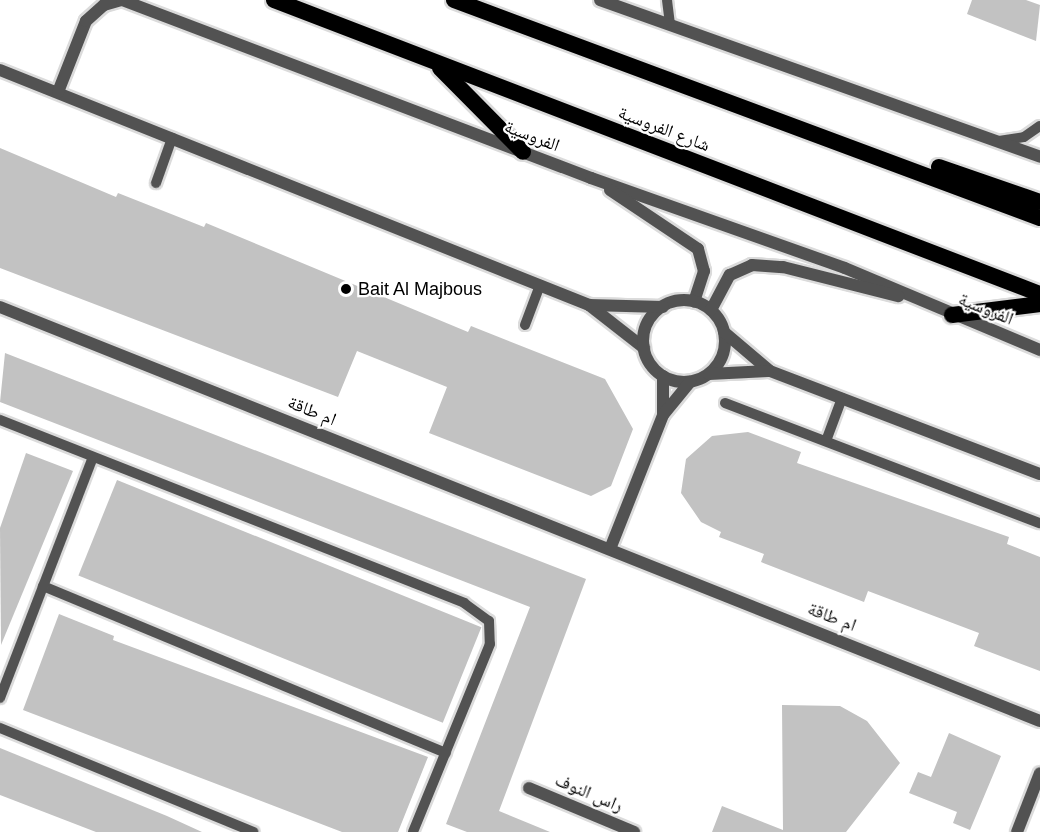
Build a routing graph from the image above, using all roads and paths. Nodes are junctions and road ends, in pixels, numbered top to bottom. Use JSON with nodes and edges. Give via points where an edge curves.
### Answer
{"nodes":[{"id":1,"x":274,"y":0,"type":"edge"},
{"id":2,"x":454,"y":0,"type":"edge"},
{"id":3,"x":667,"y":0,"type":"edge"},
{"id":4,"x":608,"y":1,"type":"edge"},
{"id":5,"x":670,"y":24,"type":"junction"},
{"id":6,"x":435,"y":63,"type":"junction"},
{"id":7,"x":0,"y":70,"type":"edge"},
{"id":8,"x":58,"y":92,"type":"junction"},
{"id":9,"x":1040,"y":126,"type":"edge"},
{"id":10,"x":172,"y":138,"type":"junction"},
{"id":11,"x":834,"y":138,"type":"junction"},
{"id":12,"x":999,"y":142,"type":"junction"},
{"id":13,"x":523,"y":152,"type":"junction"},
{"id":14,"x":1040,"y":157,"type":"edge"},
{"id":15,"x":591,"y":178,"type":"junction"},
{"id":16,"x":156,"y":183,"type":"dead end"},
{"id":17,"x":1040,"y":202,"type":"edge"},
{"id":18,"x":1040,"y":218,"type":"edge"},
{"id":19,"x":540,"y":285,"type":"junction"},
{"id":20,"x":1040,"y":294,"type":"edge"},
{"id":21,"x":903,"y":296,"type":"junction"},
{"id":22,"x":694,"y":301,"type":"junction"},
{"id":23,"x":1040,"y":304,"type":"edge"},
{"id":24,"x":589,"y":305,"type":"junction"},
{"id":25,"x":0,"y":307,"type":"edge"},
{"id":26,"x":663,"y":307,"type":"junction"},
{"id":27,"x":711,"y":310,"type":"junction"},
{"id":28,"x":952,"y":315,"type":"junction"},
{"id":29,"x":525,"y":325,"type":"dead end"},
{"id":30,"x":724,"y":332,"type":"junction"},
{"id":31,"x":644,"y":348,"type":"junction"},
{"id":32,"x":1040,"y":350,"type":"edge"},
{"id":33,"x":770,"y":371,"type":"junction"},
{"id":34,"x":709,"y":374,"type":"junction"},
{"id":35,"x":663,"y":376,"type":"junction"},
{"id":36,"x":690,"y":382,"type":"junction"},
{"id":37,"x":842,"y":398,"type":"junction"},
{"id":38,"x":725,"y":403,"type":"dead end"},
{"id":39,"x":663,"y":415,"type":"junction"},
{"id":40,"x":0,"y":420,"type":"edge"},
{"id":41,"x":826,"y":441,"type":"junction"},
{"id":42,"x":93,"y":457,"type":"junction"},
{"id":43,"x":1040,"y":474,"type":"edge"},
{"id":44,"x":1040,"y":523,"type":"edge"},
{"id":45,"x":610,"y":549,"type":"junction"},
{"id":46,"x":43,"y":586,"type":"junction"},
{"id":47,"x":0,"y":698,"type":"edge"},
{"id":48,"x":1040,"y":722,"type":"edge"},
{"id":49,"x":0,"y":728,"type":"edge"},
{"id":50,"x":446,"y":753,"type":"junction"},
{"id":51,"x":1040,"y":773,"type":"edge"},
{"id":52,"x":530,"y":788,"type":"dead end"},
{"id":53,"x":253,"y":832,"type":"edge"},
{"id":54,"x":413,"y":832,"type":"edge"},
{"id":55,"x":634,"y":832,"type":"edge"},
{"id":56,"x":1017,"y":832,"type":"edge"}],
"edges":[{"from":1,"to":6,"type":"highway","name":"شارع الفروسية"},
{"from":2,"to":11,"type":"highway"},
{"from":3,"to":5,"type":"lane"},
{"from":4,"to":5,"type":"street"},
{"from":5,"to":12,"type":"street"},
{"from":6,"to":13,"type":"highway"},
{"from":6,"to":20,"type":"highway","name":"شارع الفروسية"},
{"from":7,"to":8,"type":"street"},
{"from":8,"to":10,"type":"street"},
{"from":8,"to":13,"type":"street","name":"الفروسية","via":[[93,11],[114,0],[154,9]]},
{"from":9,"to":12,"type":"lane","via":[[1024,137]]},
{"from":10,"to":16,"type":"lane"},
{"from":10,"to":19,"type":"street"},
{"from":11,"to":17,"type":"highway","via":[[860,141]]},
{"from":11,"to":18,"type":"highway"},
{"from":12,"to":14,"type":"street"},
{"from":13,"to":15,"type":"street","name":"الفروسية"},
{"from":15,"to":21,"type":"street","name":"الفروسية","via":[[845,267]]},
{"from":15,"to":22,"type":"street","via":[[698,249],[704,271]]},
{"from":19,"to":24,"type":"street"},
{"from":19,"to":29,"type":"lane"},
{"from":21,"to":27,"type":"street","via":[[752,265],[730,275]]},
{"from":21,"to":28,"type":"street","name":"الفروسية"},
{"from":22,"to":26,"type":"street"},
{"from":22,"to":27,"type":"street"},
{"from":23,"to":28,"type":"highway"},
{"from":24,"to":26,"type":"street"},
{"from":24,"to":31,"type":"street"},
{"from":25,"to":45,"type":"street","name":"ام طاقة"},
{"from":26,"to":31,"type":"street","via":[[647,325]]},
{"from":27,"to":30,"type":"street"},
{"from":28,"to":32,"type":"street","name":"الفروسية"},
{"from":30,"to":33,"type":"street"},
{"from":30,"to":34,"type":"street","via":[[723,355]]},
{"from":31,"to":35,"type":"street"},
{"from":33,"to":34,"type":"street"},
{"from":33,"to":37,"type":"street"},
{"from":34,"to":36,"type":"street"},
{"from":35,"to":36,"type":"street"},
{"from":35,"to":39,"type":"street"},
{"from":36,"to":39,"type":"street"},
{"from":37,"to":41,"type":"lane"},
{"from":37,"to":43,"type":"street"},
{"from":38,"to":41,"type":"lane"},
{"from":39,"to":45,"type":"street"},
{"from":40,"to":42,"type":"lane"},
{"from":41,"to":44,"type":"lane"},
{"from":42,"to":46,"type":"lane"},
{"from":42,"to":50,"type":"lane","via":[[478,611],[489,621],[490,644]]},
{"from":45,"to":48,"type":"street","name":"ام طاقة"},
{"from":46,"to":47,"type":"lane"},
{"from":46,"to":50,"type":"lane"},
{"from":49,"to":53,"type":"lane"},
{"from":50,"to":54,"type":"lane"},
{"from":51,"to":56,"type":"street"},
{"from":52,"to":55,"type":"street","name":"راس النوف"}]}
